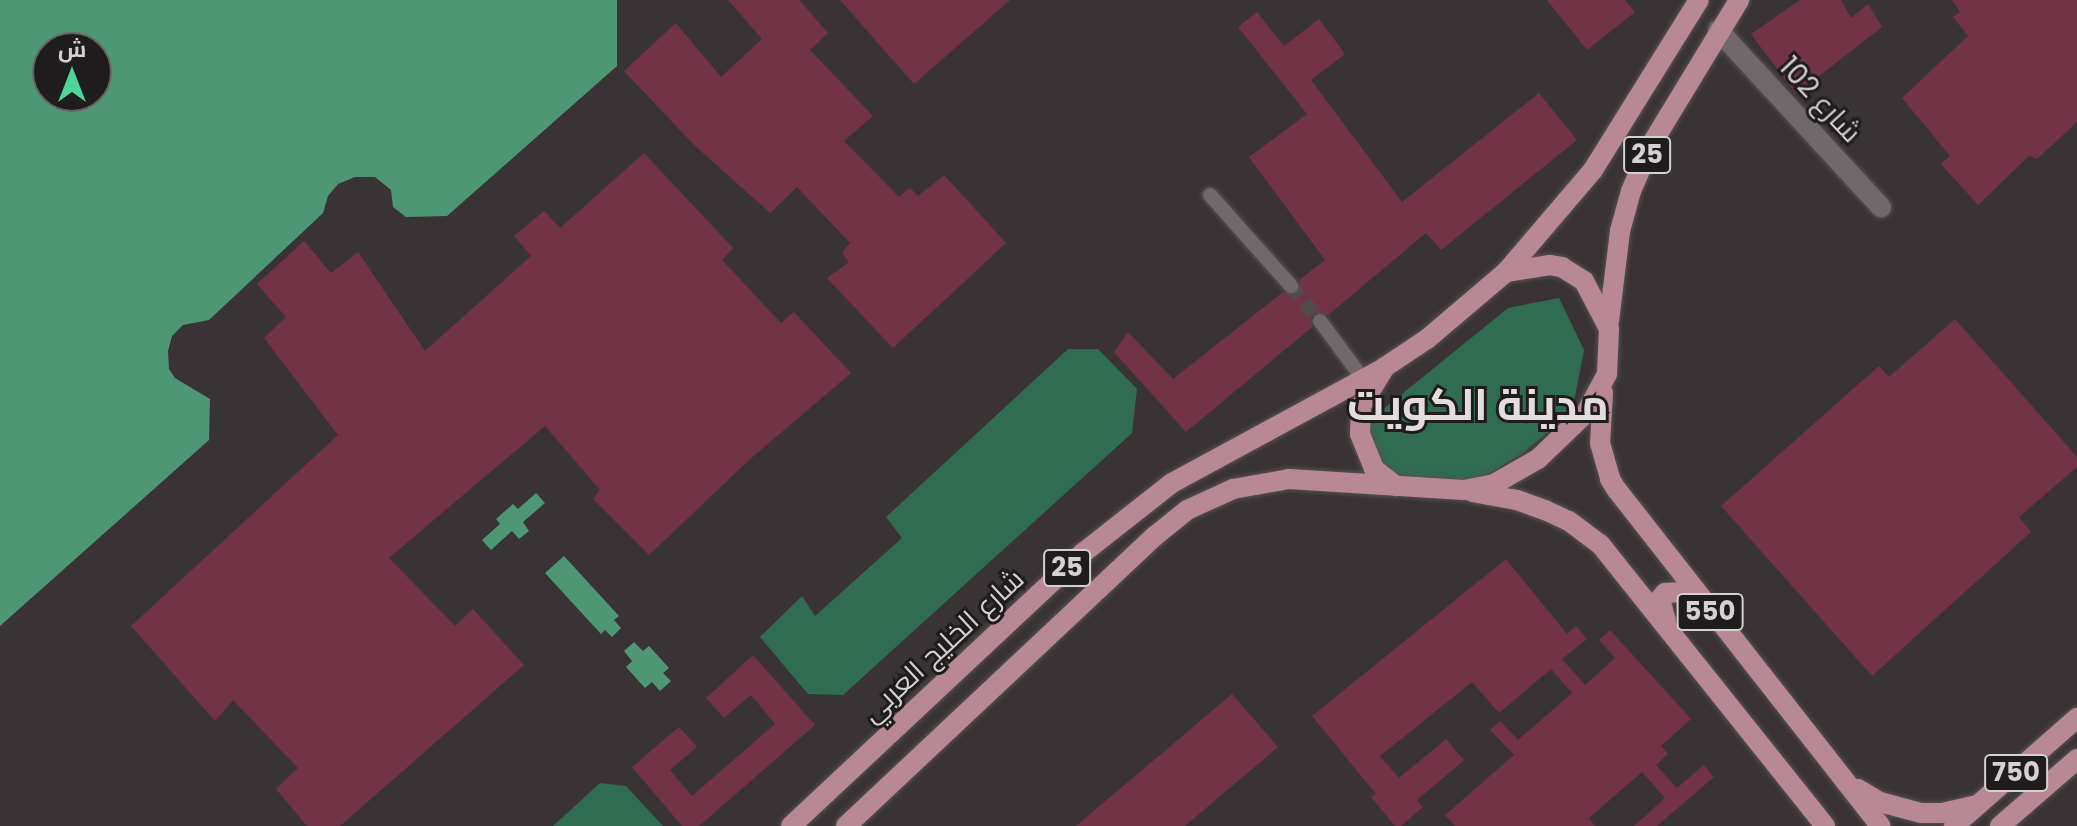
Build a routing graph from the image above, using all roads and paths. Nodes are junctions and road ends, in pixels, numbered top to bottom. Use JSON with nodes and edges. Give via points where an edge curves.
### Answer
{"nodes":[{"id":1,"x":1699,"y":0,"type":"edge"},
{"id":2,"x":1739,"y":0,"type":"edge"},
{"id":3,"x":1718,"y":30,"type":"junction"},
{"id":4,"x":1210,"y":195,"type":"dead end"},
{"id":5,"x":1881,"y":207,"type":"dead end"},
{"id":6,"x":1506,"y":272,"type":"junction"},
{"id":7,"x":1291,"y":286,"type":"tunnel mouth"},
{"id":8,"x":1320,"y":321,"type":"tunnel mouth"},
{"id":9,"x":1609,"y":329,"type":"junction"},
{"id":10,"x":1385,"y":367,"type":"junction"},
{"id":11,"x":1607,"y":374,"type":"junction"},
{"id":12,"x":1363,"y":379,"type":"junction"},
{"id":13,"x":1396,"y":486,"type":"junction"},
{"id":14,"x":1464,"y":490,"type":"junction"},
{"id":15,"x":1669,"y":628,"type":"junction"},
{"id":16,"x":1735,"y":645,"type":"junction"},
{"id":17,"x":2077,"y":718,"type":"edge"},
{"id":18,"x":2077,"y":759,"type":"edge"},
{"id":19,"x":1845,"y":778,"type":"junction"},
{"id":20,"x":1983,"y":802,"type":"junction"},
{"id":21,"x":2012,"y":819,"type":"edge"},
{"id":22,"x":1821,"y":823,"type":"edge"},
{"id":23,"x":791,"y":826,"type":"edge"},
{"id":24,"x":846,"y":826,"type":"edge"},
{"id":25,"x":1880,"y":826,"type":"edge"},
{"id":26,"x":1954,"y":826,"type":"edge"},
{"id":27,"x":2000,"y":826,"type":"edge"}],
"edges":[{"from":1,"to":6,"type":"main road","number":"25","via":[[1593,170]]},
{"from":2,"to":3,"type":"main road","number":"25"},
{"from":3,"to":5,"type":"street","name":"شارع 102"},
{"from":3,"to":9,"type":"main road","number":"25","via":[[1651,145],[1631,191],[1620,231]]},
{"from":4,"to":7,"type":"street"},
{"from":6,"to":9,"type":"main road","number":"25","via":[[1550,265],[1576,275],[1594,295]]},
{"from":6,"to":10,"type":"main road","number":"25"},
{"from":8,"to":12,"type":"street"},
{"from":9,"to":11,"type":"main road","number":"25"},
{"from":10,"to":12,"type":"main road","name":"شارع الخليج العربي","number":"25"},
{"from":10,"to":13,"type":"main road","number":"25","via":[[1361,406],[1360,434],[1368,460]]},
{"from":11,"to":14,"type":"main road","number":"25","via":[[1586,413],[1555,445],[1494,484]]},
{"from":11,"to":16,"type":"main road","number":"550","via":[[1599,434],[1610,479]]},
{"from":12,"to":23,"type":"main road","name":"شارع الخليج العربي","number":"25","via":[[1172,483],[1083,553]]},
{"from":13,"to":14,"type":"main road","number":"25"},
{"from":13,"to":24,"type":"main road","number":"25","via":[[1264,481],[1187,510]]},
{"from":14,"to":15,"type":"main road","number":"550","via":[[1517,500],[1569,521],[1600,544]]},
{"from":15,"to":16,"type":"main road","via":[[1660,599],[1672,590],[1682,592]]},
{"from":15,"to":22,"type":"main road","number":"550"},
{"from":16,"to":19,"type":"main road","number":"550"},
{"from":17,"to":20,"type":"main road","number":"750"},
{"from":18,"to":21,"type":"main road","number":"750"},
{"from":19,"to":20,"type":"main road","via":[[1900,809],[1942,813]]},
{"from":19,"to":25,"type":"main road","number":"550"},
{"from":20,"to":26,"type":"main road","number":"750"},
{"from":21,"to":27,"type":"main road","number":"750"}]}
